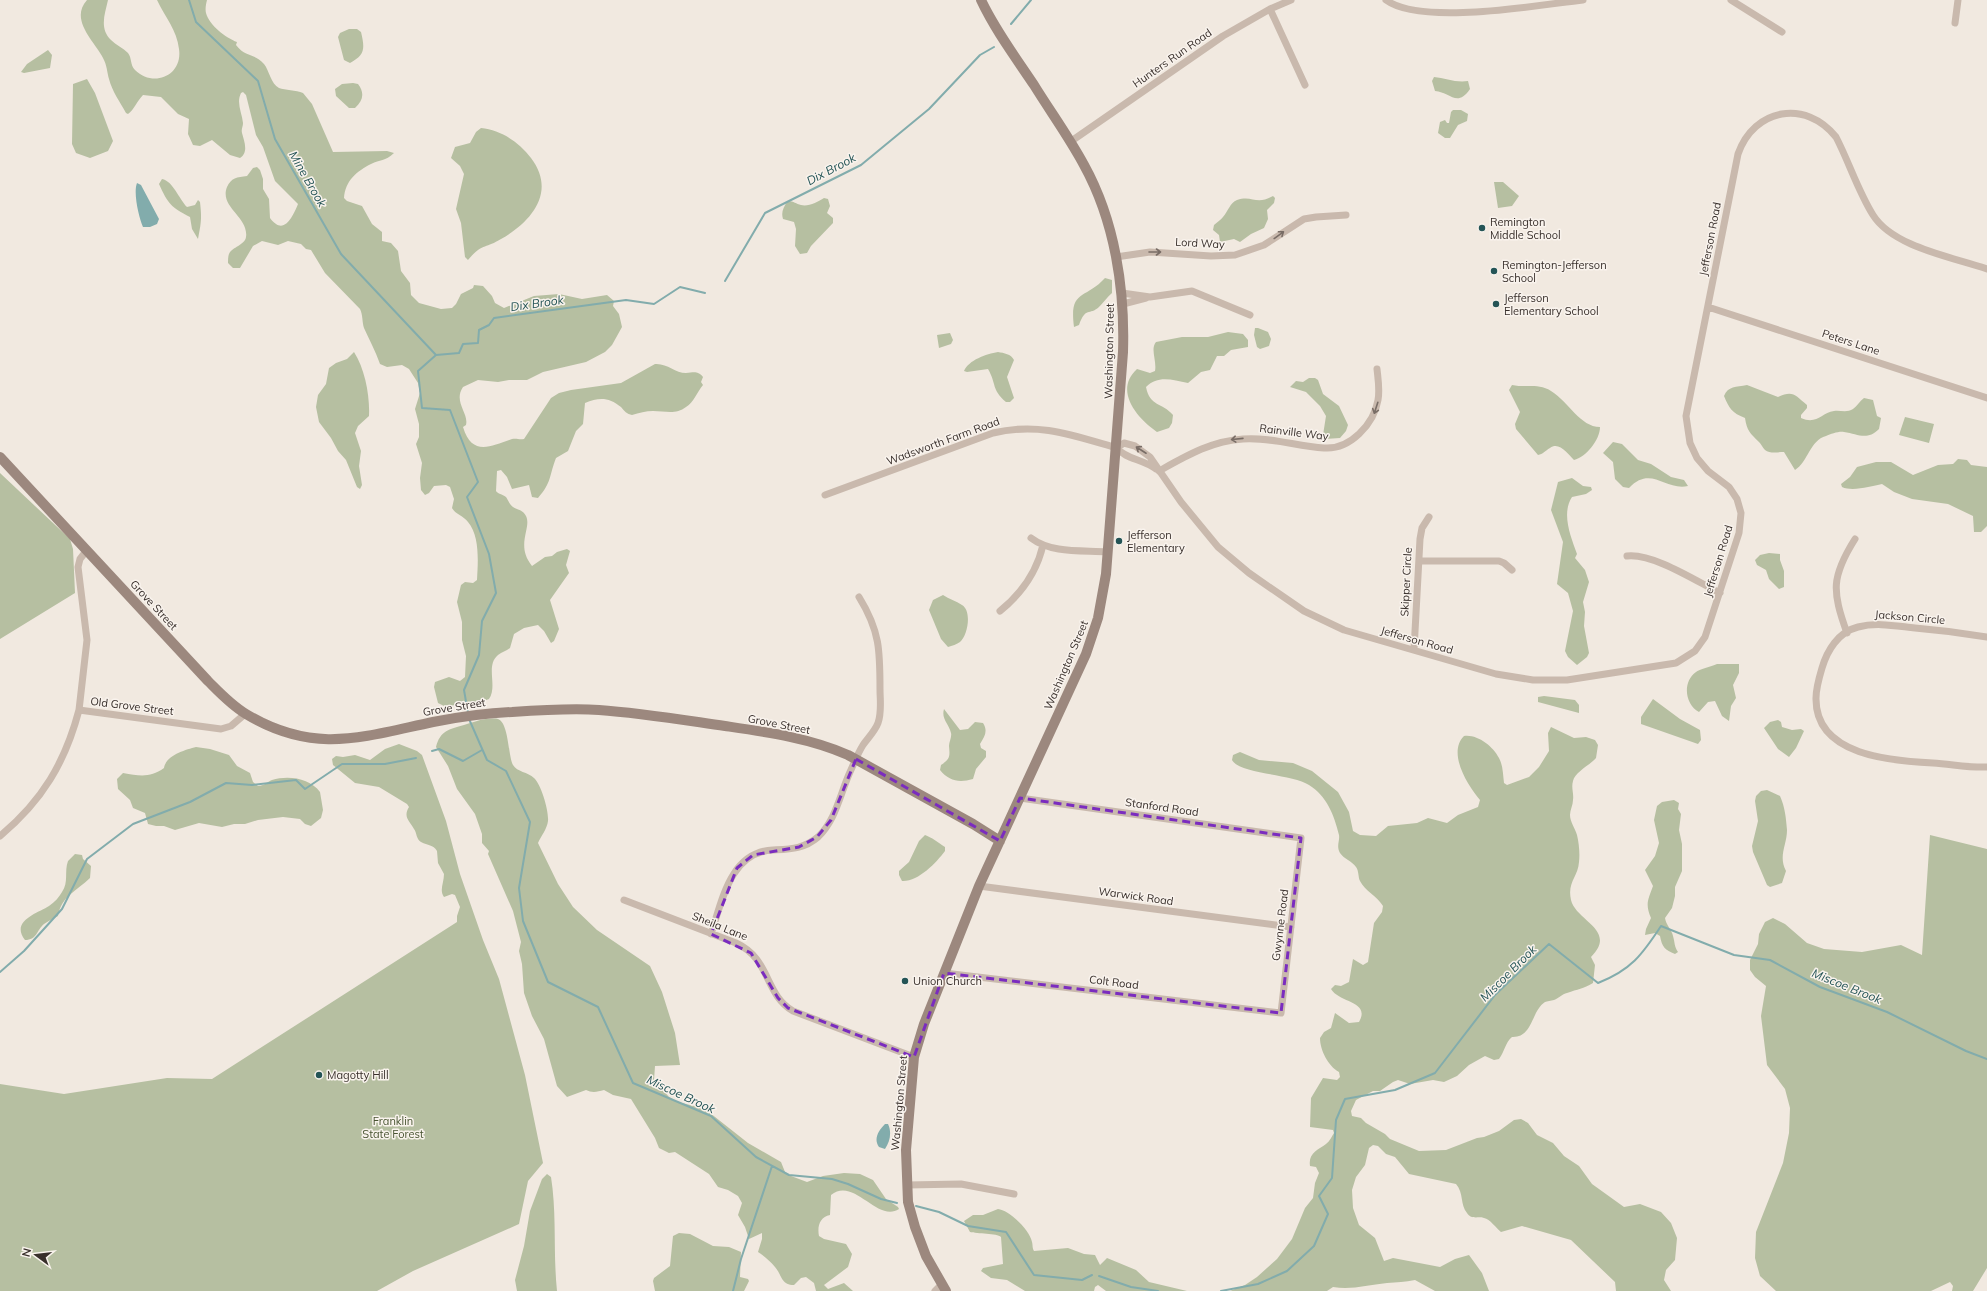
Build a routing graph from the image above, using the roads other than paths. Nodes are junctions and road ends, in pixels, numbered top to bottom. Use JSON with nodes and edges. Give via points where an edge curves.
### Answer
{"nodes":[{"id":1,"x":981,"y":0,"type":"edge"},
{"id":2,"x":1292,"y":0,"type":"edge"},
{"id":3,"x":1386,"y":0,"type":"edge"},
{"id":4,"x":1583,"y":0,"type":"edge"},
{"id":5,"x":1731,"y":0,"type":"edge"},
{"id":6,"x":1958,"y":0,"type":"edge"},
{"id":7,"x":1270,"y":10,"type":"junction"},
{"id":8,"x":1955,"y":23,"type":"dead end"},
{"id":9,"x":1782,"y":32,"type":"dead end"},
{"id":10,"x":1305,"y":85,"type":"dead end"},
{"id":11,"x":1070,"y":142,"type":"junction"},
{"id":12,"x":1346,"y":215,"type":"dead end"},
{"id":13,"x":1116,"y":257,"type":"junction"},
{"id":14,"x":1987,"y":269,"type":"edge"},
{"id":15,"x":1122,"y":293,"type":"junction"},
{"id":16,"x":1150,"y":297,"type":"junction"},
{"id":17,"x":1123,"y":304,"type":"junction"},
{"id":18,"x":1708,"y":307,"type":"junction"},
{"id":19,"x":1250,"y":315,"type":"dead end"},
{"id":20,"x":1377,"y":369,"type":"dead end"},
{"id":21,"x":1987,"y":398,"type":"edge"},
{"id":22,"x":1117,"y":448,"type":"junction"},
{"id":23,"x":0,"y":457,"type":"edge"},
{"id":24,"x":1159,"y":471,"type":"junction"},
{"id":25,"x":825,"y":495,"type":"dead end"},
{"id":26,"x":1429,"y":517,"type":"dead end"},
{"id":27,"x":1031,"y":538,"type":"dead end"},
{"id":28,"x":1855,"y":539,"type":"dead end"},
{"id":29,"x":1043,"y":545,"type":"junction"},
{"id":30,"x":87,"y":550,"type":"junction"},
{"id":31,"x":1108,"y":552,"type":"junction"},
{"id":32,"x":1627,"y":556,"type":"dead end"},
{"id":33,"x":1419,"y":561,"type":"junction"},
{"id":34,"x":1512,"y":570,"type":"dead end"},
{"id":35,"x":1720,"y":593,"type":"junction"},
{"id":36,"x":859,"y":597,"type":"dead end"},
{"id":37,"x":1000,"y":611,"type":"dead end"},
{"id":38,"x":1847,"y":633,"type":"junction"},
{"id":39,"x":1987,"y":637,"type":"edge"},
{"id":40,"x":1414,"y":650,"type":"junction"},
{"id":41,"x":79,"y":710,"type":"junction"},
{"id":42,"x":245,"y":714,"type":"junction"},
{"id":43,"x":856,"y":759,"type":"junction"},
{"id":44,"x":1987,"y":767,"type":"edge"},
{"id":45,"x":1020,"y":798,"type":"junction"},
{"id":46,"x":0,"y":836,"type":"edge"},
{"id":47,"x":1301,"y":838,"type":"joint"},
{"id":48,"x":1000,"y":841,"type":"junction"},
{"id":49,"x":979,"y":886,"type":"junction"},
{"id":50,"x":624,"y":900,"type":"dead end"},
{"id":51,"x":1291,"y":927,"type":"junction"},
{"id":52,"x":711,"y":934,"type":"junction"},
{"id":53,"x":944,"y":973,"type":"junction"},
{"id":54,"x":1281,"y":1013,"type":"joint"},
{"id":55,"x":914,"y":1058,"type":"junction"},
{"id":56,"x":906,"y":1185,"type":"junction"},
{"id":57,"x":1014,"y":1194,"type":"dead end"},
{"id":58,"x":941,"y":1289,"type":"edge"}],
"edges":[{"from":1,"to":11,"type":"main road","name":"Washington Street"},
{"from":2,"to":7,"type":"street","name":"Hunters Run Road"},
{"from":3,"to":4,"type":"street","via":[[1406,9],[1455,13]]},
{"from":5,"to":9,"type":"street"},
{"from":6,"to":8,"type":"street"},
{"from":7,"to":10,"type":"street"},
{"from":7,"to":11,"type":"street","name":"Hunters Run Road","via":[[1223,36]]},
{"from":11,"to":13,"type":"main road","name":"Washington Street","via":[[1096,188]]},
{"from":13,"to":12,"type":"street","name":"Lord Way","one_way":true,"via":[[1150,252],[1235,255],[1264,245],[1304,219]]},
{"from":13,"to":15,"type":"main road","name":"Washington Street"},
{"from":14,"to":18,"type":"street","name":"Jefferson Road","via":[[1909,243],[1888,232],[1873,215],[1840,145],[1830,130],[1808,116],[1781,114],[1757,124],[1741,145]]},
{"from":15,"to":16,"type":"street"},
{"from":15,"to":17,"type":"main road","name":"Washington Street"},
{"from":16,"to":17,"type":"street"},
{"from":16,"to":19,"type":"street","via":[[1192,291]]},
{"from":17,"to":22,"type":"main road","name":"Washington Street"},
{"from":18,"to":21,"type":"street","name":"Peters Lane"},
{"from":18,"to":35,"type":"street","name":"Jefferson Road","via":[[1686,425],[1697,458],[1708,471],[1729,487],[1737,499],[1741,513],[1739,533]]},
{"from":20,"to":24,"type":"street","name":"Rainville Way","one_way":true,"via":[[1379,394],[1373,416],[1360,433],[1343,444],[1324,448],[1265,439],[1231,440],[1198,449]]},
{"from":22,"to":24,"type":"street","name":"Jefferson Road","via":[[1122,455],[1140,459]]},
{"from":24,"to":22,"type":"street","name":"Jefferson Road","one_way":true,"via":[[1150,457],[1139,448],[1124,443]]},
{"from":22,"to":25,"type":"street","name":"Wadsworth Farm Road","via":[[1065,433],[1035,428],[1008,430],[993,433]]},
{"from":22,"to":31,"type":"main road","name":"Washington Street"},
{"from":23,"to":30,"type":"main road","name":"Grove Street"},
{"from":24,"to":40,"type":"street","name":"Jefferson Road","via":[[1202,529],[1218,546],[1278,595],[1326,623]]},
{"from":26,"to":33,"type":"street","name":"Skipper Circle","via":[[1422,528]]},
{"from":27,"to":29,"type":"street"},
{"from":28,"to":38,"type":"street","via":[[1840,562],[1836,588],[1840,614]]},
{"from":29,"to":31,"type":"street","via":[[1052,548]]},
{"from":29,"to":37,"type":"street","via":[[1038,563],[1029,578]]},
{"from":30,"to":41,"type":"street","name":"Old Grove Street","via":[[78,567],[88,640]]},
{"from":30,"to":42,"type":"main road","name":"Grove Street","via":[[208,682]]},
{"from":31,"to":45,"type":"main road","name":"Washington Street","via":[[1103,595],[1090,643]]},
{"from":32,"to":35,"type":"street","via":[[1649,558]]},
{"from":33,"to":34,"type":"street","via":[[1499,561]]},
{"from":33,"to":40,"type":"street","name":"Skipper Circle"},
{"from":35,"to":40,"type":"street","name":"Jefferson Road","via":[[1701,644],[1683,660],[1662,667],[1579,679],[1539,680],[1496,674]]},
{"from":36,"to":43,"type":"street","via":[[878,639],[880,706],[878,723]]},
{"from":38,"to":39,"type":"street","name":"Jackson Circle","via":[[1858,626],[1881,624]]},
{"from":38,"to":44,"type":"street","name":"Jackson Circle","via":[[1833,643],[1826,656],[1816,689],[1817,710],[1823,725],[1835,738],[1846,746],[1875,758]]},
{"from":41,"to":42,"type":"street","name":"Old Grove Street","via":[[221,729],[235,724]]},
{"from":41,"to":46,"type":"street","via":[[66,751],[53,776],[37,799]]},
{"from":42,"to":43,"type":"main road","name":"Grove Street","via":[[291,734],[326,740],[354,739],[469,716],[578,709],[643,714],[797,739],[834,749]]},
{"from":43,"to":48,"type":"main road","name":"Grove Street"},
{"from":43,"to":52,"type":"street","via":[[831,820],[817,837],[795,849],[757,853],[740,864],[731,878]]},
{"from":45,"to":47,"type":"street","name":"Stanford Road"},
{"from":45,"to":48,"type":"main road","name":"Washington Street"},
{"from":47,"to":51,"type":"street","name":"Gwynne Road"},
{"from":48,"to":49,"type":"main road","name":"Washington Street"},
{"from":49,"to":51,"type":"street","name":"Warwick Road"},
{"from":49,"to":53,"type":"main road","name":"Washington Street"},
{"from":50,"to":52,"type":"street","name":"Sheila Lane"},
{"from":51,"to":54,"type":"street","name":"Gwynne Road"},
{"from":52,"to":55,"type":"street","name":"Sheila Lane","via":[[740,945],[751,953],[761,964],[778,998],[788,1008]]},
{"from":53,"to":54,"type":"street","name":"Colt Road"},
{"from":53,"to":55,"type":"main road","name":"Washington Street"},
{"from":55,"to":56,"type":"main road","name":"Washington Street","via":[[906,1150]]},
{"from":56,"to":57,"type":"street","via":[[961,1184]]},
{"from":56,"to":58,"type":"main road","name":"Washington Street","via":[[915,1227]]}]}
